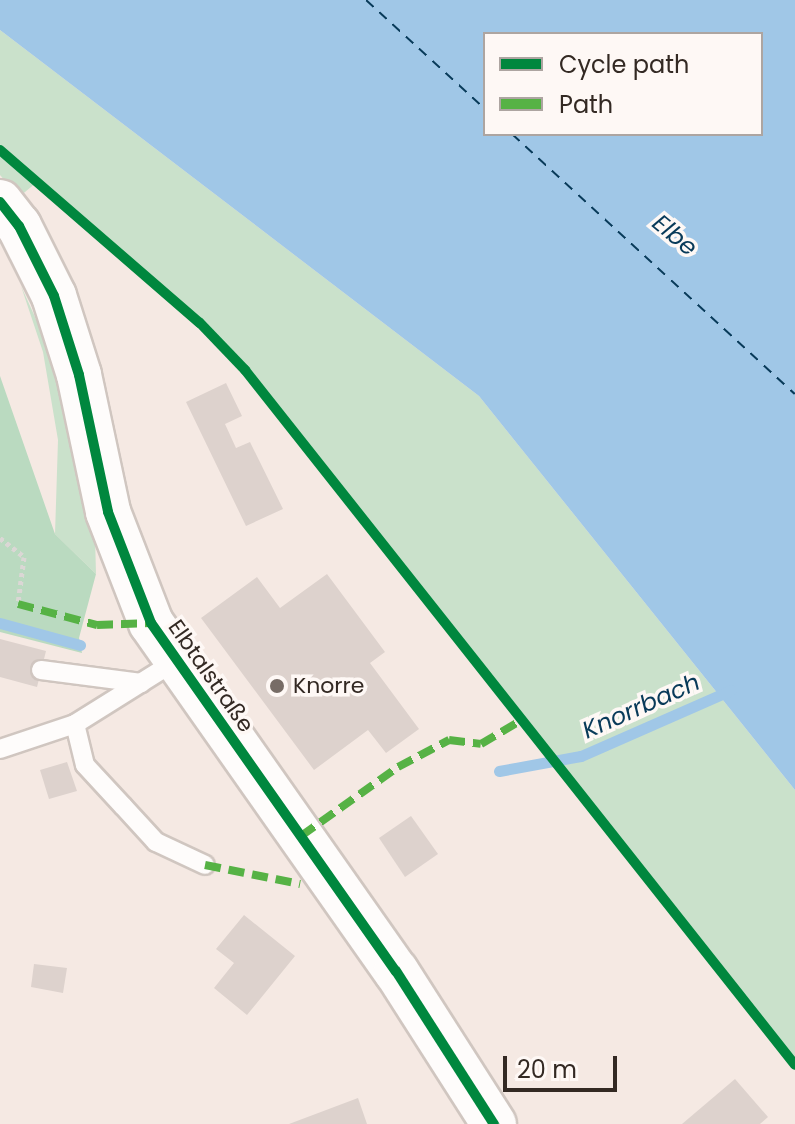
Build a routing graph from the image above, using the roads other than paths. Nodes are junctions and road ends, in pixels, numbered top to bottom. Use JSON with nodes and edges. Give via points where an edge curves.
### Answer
{"nodes":[{"id":1,"x":0,"y":202,"type":"edge"},
{"id":2,"x":41,"y":670,"type":"dead end"},
{"id":3,"x":159,"y":672,"type":"junction"},
{"id":4,"x":75,"y":724,"type":"junction"},
{"id":5,"x":0,"y":749,"type":"edge"},
{"id":6,"x":205,"y":865,"type":"dead end"},
{"id":7,"x":494,"y":1124,"type":"edge"}],
"edges":[{"from":1,"to":3,"type":"street","name":"Elbtalstraße","via":[[26,237],[54,296],[79,375],[122,557],[151,623]]},
{"from":2,"to":3,"type":"lane"},
{"from":3,"to":4,"type":"lane"},
{"from":3,"to":7,"type":"street","name":"Elbtalstraße","via":[[396,971]]},
{"from":4,"to":5,"type":"lane"},
{"from":4,"to":6,"type":"lane","via":[[85,765],[156,842]]}]}
